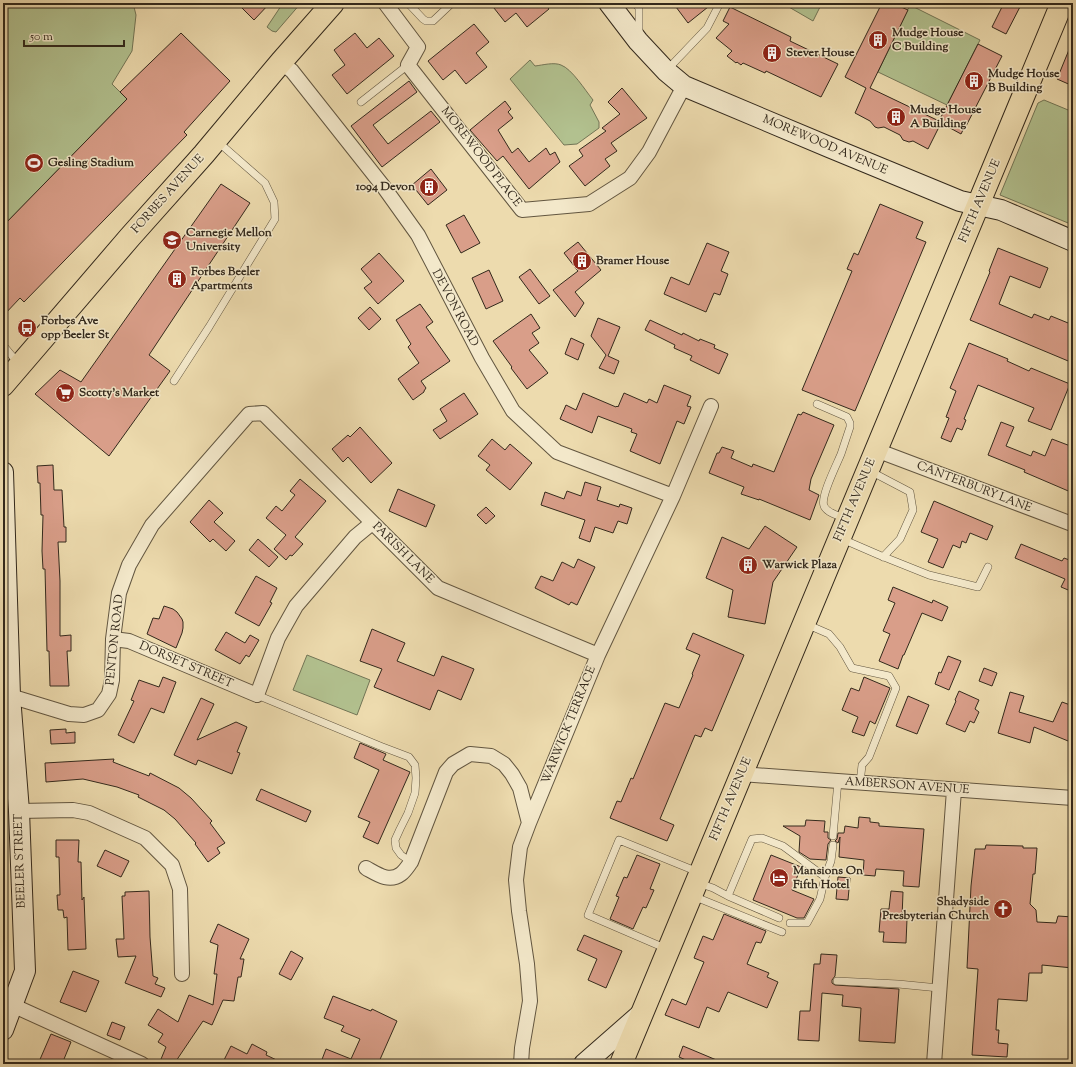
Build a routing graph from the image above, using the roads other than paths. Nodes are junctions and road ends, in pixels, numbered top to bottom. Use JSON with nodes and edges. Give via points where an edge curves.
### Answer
{"nodes":[{"id":1,"x":333,"y":3,"type":"edge"},
{"id":2,"x":385,"y":3,"type":"edge"},
{"id":3,"x":408,"y":3,"type":"edge"},
{"id":4,"x":609,"y":3,"type":"edge"},
{"id":5,"x":636,"y":3,"type":"edge"},
{"id":6,"x":720,"y":3,"type":"edge"},
{"id":7,"x":1062,"y":3,"type":"edge"},
{"id":8,"x":451,"y":4,"type":"dead end"},
{"id":9,"x":638,"y":41,"type":"junction"},
{"id":10,"x":281,"y":62,"type":"junction"},
{"id":11,"x":408,"y":65,"type":"junction"},
{"id":12,"x":666,"y":71,"type":"junction"},
{"id":13,"x":684,"y":86,"type":"junction"},
{"id":14,"x":361,"y":102,"type":"dead end"},
{"id":15,"x":215,"y":140,"type":"junction"},
{"id":16,"x":978,"y":205,"type":"junction"},
{"id":17,"x":1073,"y":241,"type":"edge"},
{"id":18,"x":3,"y":345,"type":"edge"},
{"id":19,"x":20,"y":366,"type":"junction"},
{"id":20,"x":174,"y":381,"type":"dead end"},
{"id":21,"x":3,"y":385,"type":"edge"},
{"id":22,"x":817,"y":404,"type":"dead end"},
{"id":23,"x":711,"y":406,"type":"dead end"},
{"id":24,"x":264,"y":413,"type":"joint"},
{"id":25,"x":876,"y":450,"type":"junction"},
{"id":26,"x":868,"y":470,"type":"junction"},
{"id":27,"x":3,"y":472,"type":"edge"},
{"id":28,"x":673,"y":496,"type":"junction"},
{"id":29,"x":372,"y":523,"type":"junction"},
{"id":30,"x":1072,"y":524,"type":"dead end"},
{"id":31,"x":844,"y":529,"type":"junction"},
{"id":32,"x":883,"y":557,"type":"junction"},
{"id":33,"x":988,"y":568,"type":"dead end"},
{"id":34,"x":804,"y":623,"type":"junction"},
{"id":35,"x":113,"y":639,"type":"junction"},
{"id":36,"x":598,"y":655,"type":"junction"},
{"id":37,"x":258,"y":695,"type":"junction"},
{"id":38,"x":10,"y":696,"type":"junction"},
{"id":39,"x":742,"y":774,"type":"junction"},
{"id":40,"x":838,"y":781,"type":"junction"},
{"id":41,"x":860,"y":783,"type":"junction"},
{"id":42,"x":954,"y":790,"type":"junction"},
{"id":43,"x":1073,"y":798,"type":"edge"},
{"id":44,"x":19,"y":811,"type":"junction"},
{"id":45,"x":529,"y":823,"type":"junction"},
{"id":46,"x":833,"y":836,"type":"dead end"},
{"id":47,"x":832,"y":846,"type":"dead end"},
{"id":48,"x":411,"y":862,"type":"junction"},
{"id":49,"x":366,"y":868,"type":"dead end"},
{"id":50,"x":825,"y":877,"type":"junction"},
{"id":51,"x":696,"y":883,"type":"junction"},
{"id":52,"x":728,"y":896,"type":"junction"},
{"id":53,"x":779,"y":918,"type":"dead end"},
{"id":54,"x":790,"y":923,"type":"dead end"},
{"id":55,"x":782,"y":932,"type":"dead end"},
{"id":56,"x":668,"y":949,"type":"junction"},
{"id":57,"x":182,"y":974,"type":"dead end"},
{"id":58,"x":837,"y":981,"type":"dead end"},
{"id":59,"x":939,"y":988,"type":"junction"},
{"id":60,"x":12,"y":1005,"type":"junction"},
{"id":61,"x":641,"y":1014,"type":"junction"},
{"id":62,"x":3,"y":1030,"type":"edge"},
{"id":63,"x":142,"y":1064,"type":"edge"},
{"id":64,"x":521,"y":1064,"type":"edge"},
{"id":65,"x":584,"y":1064,"type":"edge"},
{"id":66,"x":621,"y":1064,"type":"edge"},
{"id":67,"x":934,"y":1064,"type":"edge"}],
"edges":[{"from":1,"to":10,"type":"main road","name":"FORBES AVENUE"},
{"from":2,"to":11,"type":"street","via":[[418,47]]},
{"from":3,"to":8,"type":"lane","via":[[426,21],[433,21]]},
{"from":4,"to":9,"type":"main road","name":"MOREWOOD AVENUE"},
{"from":5,"to":9,"type":"lane","via":[[639,8]]},
{"from":6,"to":12,"type":"lane","via":[[706,28]]},
{"from":7,"to":16,"type":"main road","name":"FIFTH AVENUE"},
{"from":9,"to":12,"type":"main road","name":"MOREWOOD AVENUE"},
{"from":10,"to":15,"type":"main road","name":"FORBES AVENUE"},
{"from":10,"to":28,"type":"street","name":"DEVON ROAD","via":[[292,71],[383,186],[418,235],[482,358],[513,411],[557,452]]},
{"from":11,"to":13,"type":"street","name":"MOREWOOD PLACE","via":[[522,210],[589,204],[630,178],[649,152]]},
{"from":11,"to":14,"type":"lane"},
{"from":12,"to":13,"type":"main road","name":"MOREWOOD AVENUE"},
{"from":13,"to":16,"type":"main road","name":"MOREWOOD AVENUE","via":[[960,201]]},
{"from":15,"to":19,"type":"main road","name":"FORBES AVENUE"},
{"from":15,"to":20,"type":"lane","via":[[265,183],[274,202],[275,219]]},
{"from":16,"to":17,"type":"main road","name":"MOREWOOD AVENUE","via":[[1001,210]]},
{"from":16,"to":25,"type":"main road","name":"FIFTH AVENUE"},
{"from":18,"to":19,"type":"lane"},
{"from":19,"to":21,"type":"main road","name":"FORBES AVENUE"},
{"from":22,"to":31,"type":"lane","via":[[847,417],[850,423],[824,500],[824,506]]},
{"from":23,"to":28,"type":"street","name":"WARWICK TERRACE"},
{"from":24,"to":29,"type":"street","name":"PARISH LANE"},
{"from":24,"to":35,"type":"street","name":"PENTON ROAD","via":[[249,414],[152,525],[129,565],[119,593]]},
{"from":25,"to":26,"type":"main road","name":"FIFTH AVENUE"},
{"from":25,"to":30,"type":"street","name":"CANTERBURY LANE"},
{"from":26,"to":31,"type":"main road","name":"FIFTH AVENUE"},
{"from":26,"to":32,"type":"lane","via":[[910,492],[913,510],[900,539]]},
{"from":27,"to":38,"type":"main road","name":"BEELER STREET"},
{"from":28,"to":36,"type":"street","name":"WARWICK TERRACE"},
{"from":29,"to":36,"type":"street","name":"PARISH LANE","via":[[438,588]]},
{"from":29,"to":37,"type":"street","via":[[355,537],[296,606],[278,638]]},
{"from":31,"to":32,"type":"lane"},
{"from":31,"to":34,"type":"main road","name":"FIFTH AVENUE"},
{"from":32,"to":33,"type":"lane","via":[[929,575],[978,587]]},
{"from":34,"to":39,"type":"main road","name":"FIFTH AVENUE"},
{"from":34,"to":41,"type":"lane","via":[[829,634],[852,668],[889,676],[896,688],[869,757],[862,765]]},
{"from":35,"to":37,"type":"street","name":"DORSET STREET","via":[[129,641]]},
{"from":35,"to":38,"type":"street","name":"PENTON ROAD","via":[[112,680],[109,694],[98,710],[84,715],[69,714]]},
{"from":36,"to":45,"type":"street","name":"WARWICK TERRACE"},
{"from":37,"to":48,"type":"lane","via":[[409,757],[415,765],[415,793],[395,840],[396,848],[401,855]]},
{"from":38,"to":44,"type":"main road","name":"BEELER STREET"},
{"from":39,"to":40,"type":"street","name":"AMBERSON AVENUE"},
{"from":39,"to":51,"type":"main road","name":"FIFTH AVENUE"},
{"from":40,"to":41,"type":"street","name":"AMBERSON AVENUE"},
{"from":40,"to":46,"type":"lane"},
{"from":41,"to":42,"type":"street","name":"AMBERSON AVENUE"},
{"from":42,"to":43,"type":"street","name":"AMBERSON AVENUE"},
{"from":42,"to":59,"type":"street"},
{"from":44,"to":57,"type":"street","via":[[73,810],[89,813],[145,838],[172,864],[180,889]]},
{"from":44,"to":60,"type":"main road","name":"BEELER STREET","via":[[25,971]]},
{"from":45,"to":48,"type":"street","via":[[520,788],[504,764],[491,756],[470,754],[453,764],[446,772]]},
{"from":45,"to":64,"type":"street","name":"WARWICK TERRACE","via":[[520,847],[516,880],[530,1001]]},
{"from":47,"to":50,"type":"lane","via":[[831,861]]},
{"from":48,"to":49,"type":"street","via":[[402,874],[392,879]]},
{"from":50,"to":52,"type":"lane","via":[[783,846],[762,838],[752,839]]},
{"from":50,"to":54,"type":"lane","via":[[820,899],[807,923]]},
{"from":51,"to":52,"type":"lane"},
{"from":51,"to":55,"type":"lane"},
{"from":51,"to":56,"type":"main road","name":"FIFTH AVENUE"},
{"from":51,"to":56,"type":"lane","via":[[619,840],[588,915]]},
{"from":52,"to":53,"type":"lane"},
{"from":56,"to":61,"type":"main road","name":"FIFTH AVENUE"},
{"from":58,"to":59,"type":"lane"},
{"from":59,"to":67,"type":"street"},
{"from":60,"to":62,"type":"main road","name":"BEELER STREET"},
{"from":60,"to":63,"type":"street"},
{"from":61,"to":65,"type":"main road"},
{"from":61,"to":66,"type":"main road","name":"FIFTH AVENUE"}]}
